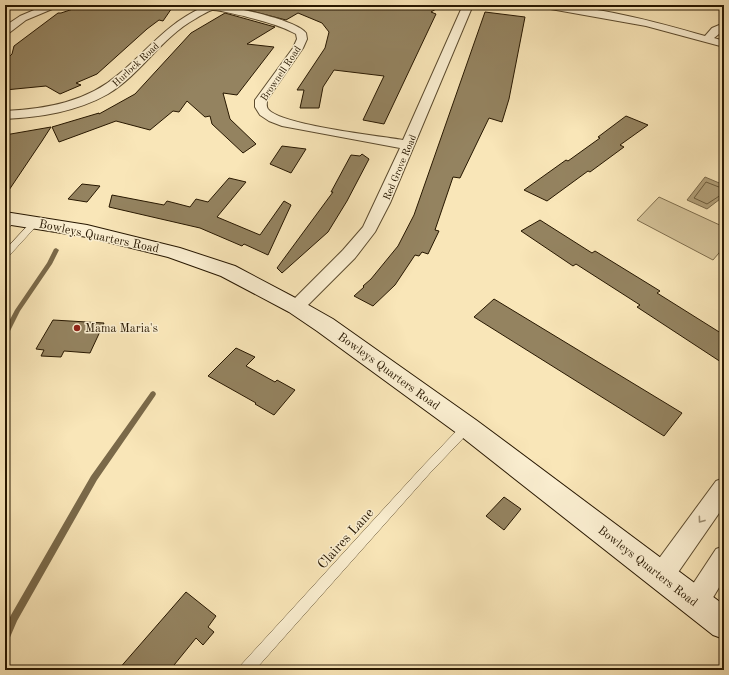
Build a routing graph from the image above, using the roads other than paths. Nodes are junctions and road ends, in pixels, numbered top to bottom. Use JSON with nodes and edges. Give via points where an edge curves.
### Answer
{"nodes":[{"id":1,"x":54,"y":5,"type":"edge"},
{"id":2,"x":468,"y":5,"type":"edge"},
{"id":3,"x":545,"y":5,"type":"edge"},
{"id":4,"x":208,"y":6,"type":"edge"},
{"id":5,"x":724,"y":26,"type":"edge"},
{"id":6,"x":5,"y":31,"type":"edge"},
{"id":7,"x":708,"y":38,"type":"junction"},
{"id":8,"x":724,"y":44,"type":"edge"},
{"id":9,"x":5,"y":115,"type":"edge"},
{"id":10,"x":408,"y":144,"type":"junction"},
{"id":11,"x":7,"y":222,"type":"edge"},
{"id":12,"x":35,"y":223,"type":"junction"},
{"id":13,"x":5,"y":255,"type":"edge"},
{"id":14,"x":296,"y":307,"type":"junction"},
{"id":15,"x":467,"y":427,"type":"junction"},
{"id":16,"x":724,"y":488,"type":"edge"},
{"id":17,"x":724,"y":557,"type":"edge"},
{"id":18,"x":661,"y":576,"type":"junction"},
{"id":19,"x":696,"y":602,"type":"junction"},
{"id":20,"x":724,"y":624,"type":"edge"},
{"id":21,"x":246,"y":670,"type":"edge"}],
"edges":[{"from":1,"to":6,"type":"street","via":[[23,18]]},
{"from":2,"to":10,"type":"street","name":"Red Grove Road"},
{"from":3,"to":7,"type":"street","via":[[633,20]]},
{"from":4,"to":9,"type":"street","name":"Hurlock Road","via":[[172,30],[122,78],[101,92],[51,111]]},
{"from":4,"to":10,"type":"street","name":"Brownell Road","via":[[277,22],[301,33],[298,48],[261,100],[262,110],[269,116],[307,128]]},
{"from":5,"to":7,"type":"street"},
{"from":7,"to":8,"type":"street"},
{"from":10,"to":14,"type":"street","name":"Red Grove Road","via":[[384,203],[370,229]]},
{"from":11,"to":12,"type":"street","name":"Bowleys Quarters Road"},
{"from":12,"to":13,"type":"lane"},
{"from":12,"to":14,"type":"street","name":"Bowleys Quarters Road","via":[[87,231],[173,252],[228,271]]},
{"from":14,"to":15,"type":"street","name":"Bowleys Quarters Road"},
{"from":15,"to":18,"type":"street","name":"Bowleys Quarters Road"},
{"from":15,"to":21,"type":"lane","name":"Claires Lane"},
{"from":16,"to":18,"type":"street","one_way":true},
{"from":17,"to":19,"type":"street"},
{"from":18,"to":19,"type":"street","name":"Bowleys Quarters Road"},
{"from":19,"to":20,"type":"street","name":"Bowleys Quarters Road"}]}
